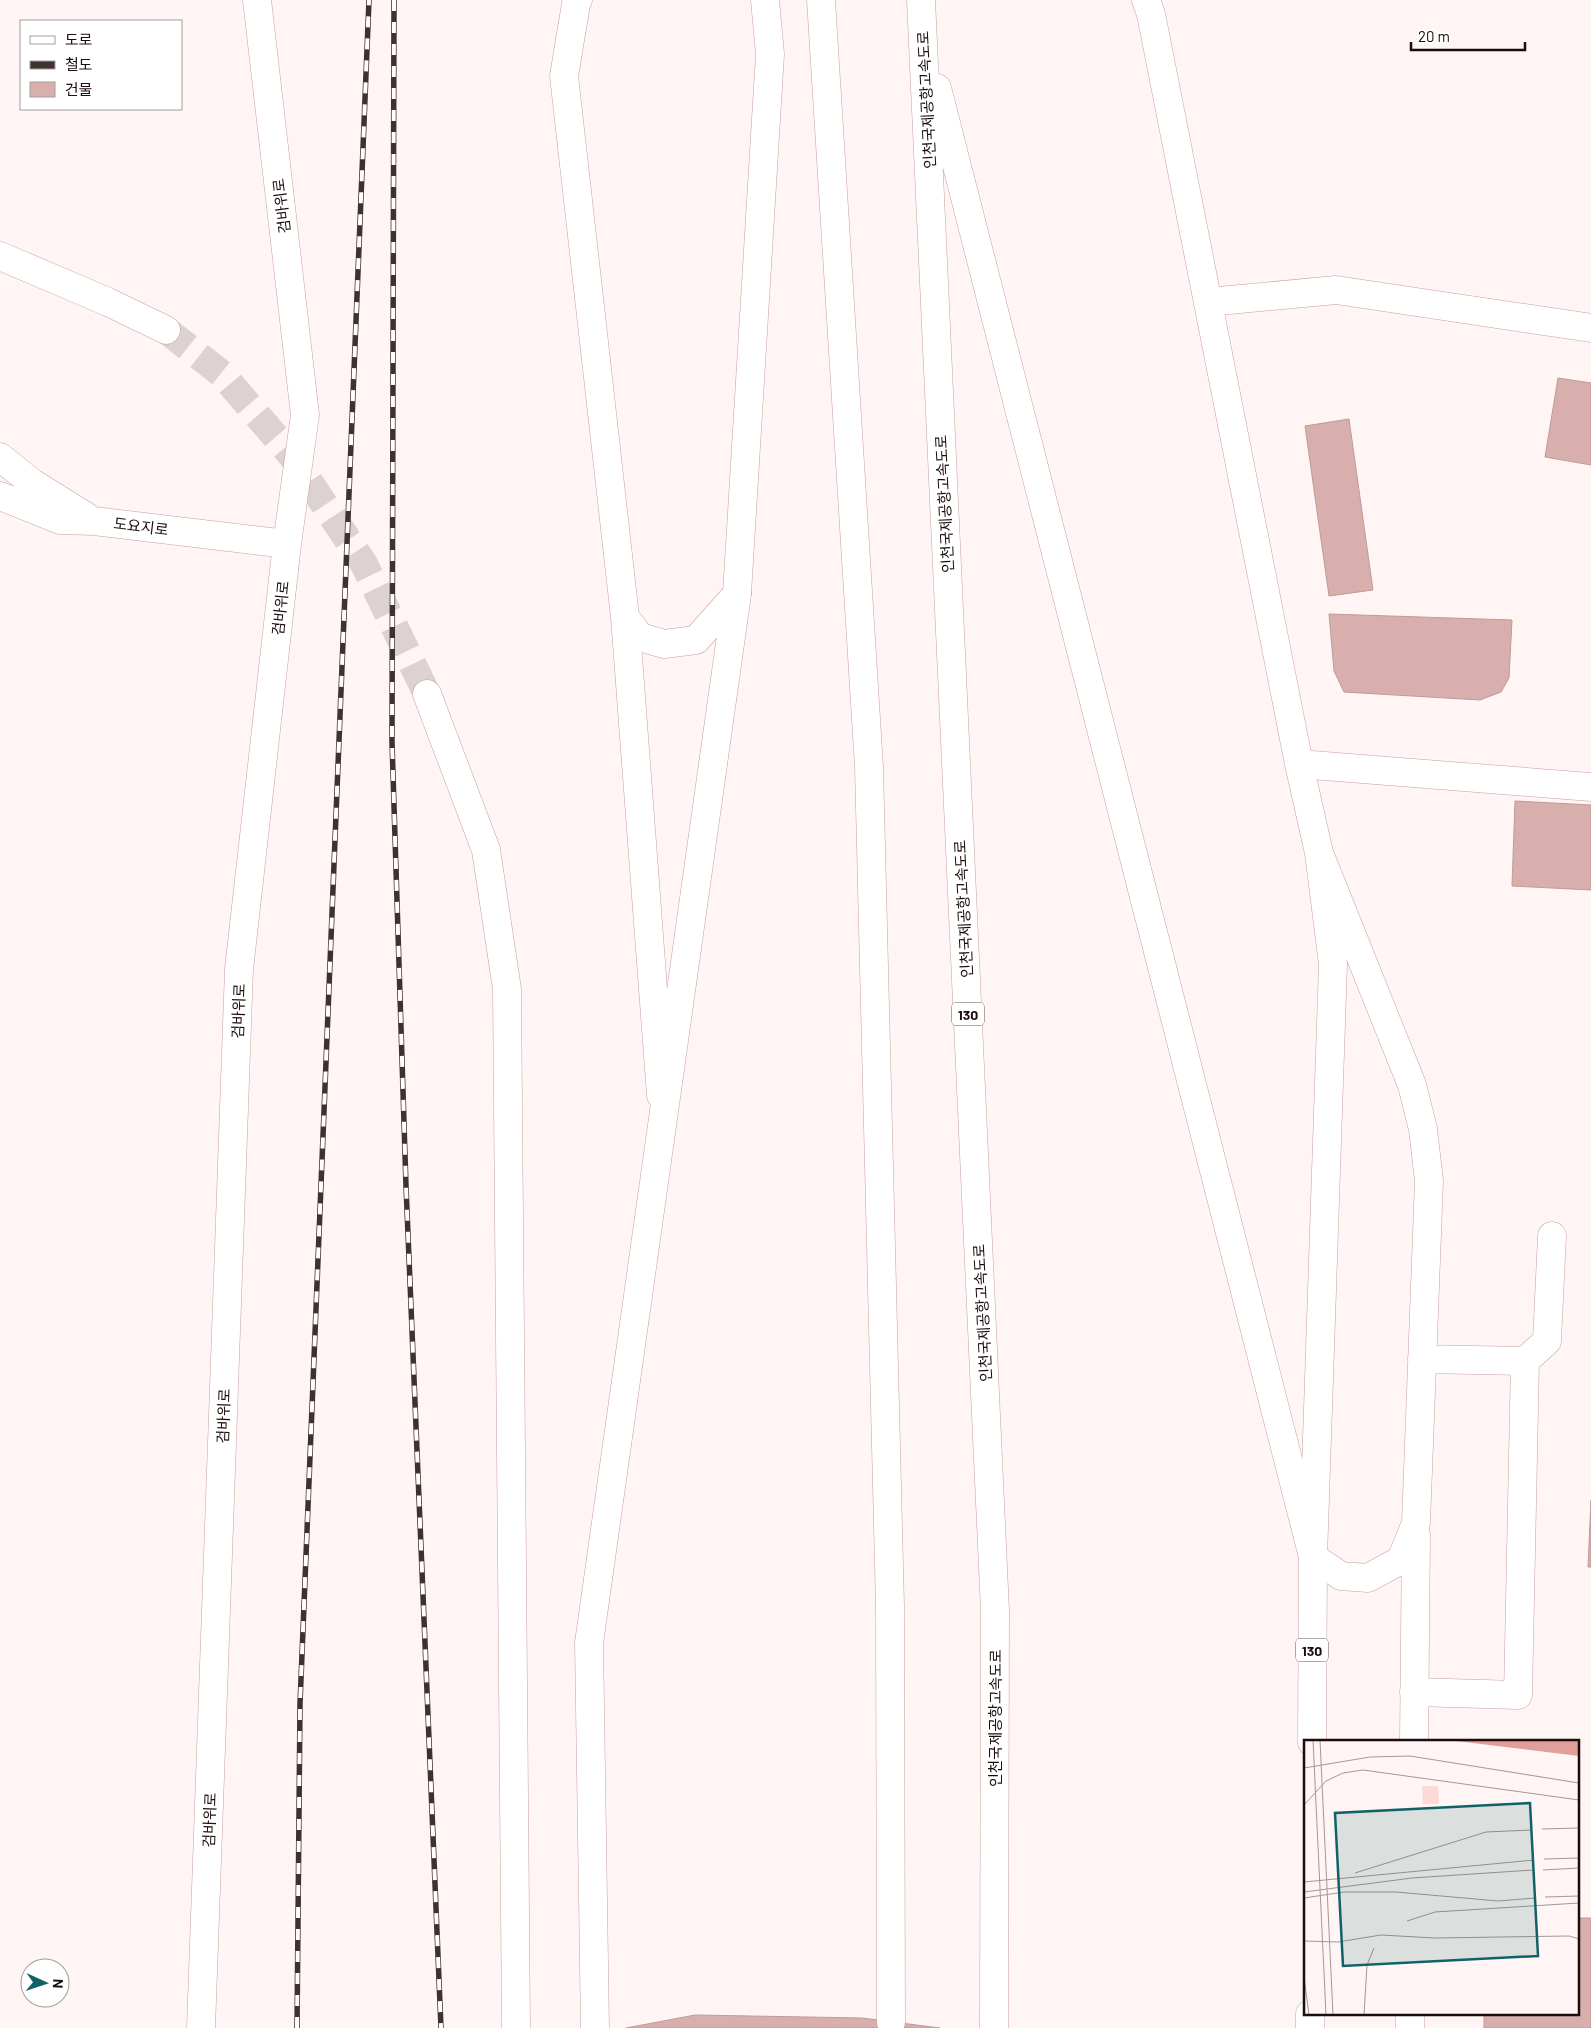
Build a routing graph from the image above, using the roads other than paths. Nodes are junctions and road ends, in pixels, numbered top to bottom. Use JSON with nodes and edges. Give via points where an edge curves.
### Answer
{"nodes":[{"id":1,"x":257,"y":0,"type":"edge"},
{"id":2,"x":578,"y":0,"type":"edge"},
{"id":3,"x":765,"y":0,"type":"edge"},
{"id":4,"x":821,"y":0,"type":"edge"},
{"id":5,"x":921,"y":0,"type":"edge"},
{"id":6,"x":1146,"y":0,"type":"edge"},
{"id":7,"x":923,"y":32,"type":"junction"},
{"id":8,"x":0,"y":256,"type":"edge"},
{"id":9,"x":1208,"y":302,"type":"junction"},
{"id":10,"x":1591,"y":328,"type":"edge"},
{"id":11,"x":166,"y":330,"type":"tunnel mouth"},
{"id":12,"x":0,"y":457,"type":"edge"},
{"id":13,"x":0,"y":496,"type":"edge"},
{"id":14,"x":94,"y":520,"type":"junction"},
{"id":15,"x":287,"y":544,"type":"junction"},
{"id":16,"x":737,"y":594,"type":"junction"},
{"id":17,"x":625,"y":618,"type":"junction"},
{"id":18,"x":427,"y":694,"type":"tunnel mouth"},
{"id":19,"x":1299,"y":764,"type":"junction"},
{"id":20,"x":1591,"y":787,"type":"edge"},
{"id":21,"x":1320,"y":853,"type":"junction"},
{"id":22,"x":663,"y":1123,"type":"junction"},
{"id":23,"x":1552,"y":1236,"type":"dead end"},
{"id":24,"x":1422,"y":1359,"type":"junction"},
{"id":25,"x":1525,"y":1361,"type":"junction"},
{"id":26,"x":1416,"y":1523,"type":"junction"},
{"id":27,"x":1313,"y":1557,"type":"junction"},
{"id":28,"x":1414,"y":1692,"type":"junction"},
{"id":29,"x":1312,"y":1740,"type":"edge"},
{"id":30,"x":1414,"y":1740,"type":"edge"},
{"id":31,"x":891,"y":2022,"type":"dead end"},
{"id":32,"x":201,"y":2028,"type":"edge"},
{"id":33,"x":516,"y":2028,"type":"edge"},
{"id":34,"x":596,"y":2028,"type":"edge"},
{"id":35,"x":994,"y":2028,"type":"edge"}],
"edges":[{"from":1,"to":15,"type":"main road","name":"검바위로","via":[[305,415]]},
{"from":2,"to":17,"type":"main road","via":[[564,76]]},
{"from":3,"to":16,"type":"main road","via":[[770,54]]},
{"from":4,"to":31,"type":"main road","via":[[869,768],[890,1606]]},
{"from":5,"to":7,"type":"main road","name":"인천국제공항고속도로","number":"130"},
{"from":6,"to":9,"type":"main road"},
{"from":7,"to":27,"type":"main road","number":"130"},
{"from":7,"to":35,"type":"main road","name":"인천국제공항고속도로","number":"130","via":[[995,1611]]},
{"from":8,"to":11,"type":"main road"},
{"from":9,"to":10,"type":"main road","via":[[1336,290]]},
{"from":9,"to":19,"type":"main road"},
{"from":12,"to":14,"type":"main road","via":[[31,482]]},
{"from":13,"to":14,"type":"main road","name":"도요지로","via":[[60,520]]},
{"from":14,"to":15,"type":"main road","name":"도요지로"},
{"from":15,"to":32,"type":"main road","name":"검바위로","via":[[239,969]]},
{"from":16,"to":17,"type":"main road","via":[[696,640],[664,644],[640,638]]},
{"from":16,"to":22,"type":"main road"},
{"from":17,"to":22,"type":"main road"},
{"from":18,"to":33,"type":"main road","via":[[486,850],[507,989]]},
{"from":19,"to":20,"type":"main road"},
{"from":19,"to":21,"type":"main road"},
{"from":21,"to":24,"type":"main road","via":[[1412,1085],[1424,1129],[1429,1181]]},
{"from":21,"to":27,"type":"main road","via":[[1333,964]]},
{"from":22,"to":34,"type":"main road","via":[[589,1643]]},
{"from":23,"to":25,"type":"main road","via":[[1547,1341]]},
{"from":24,"to":25,"type":"main road"},
{"from":24,"to":26,"type":"main road"},
{"from":25,"to":28,"type":"main road","via":[[1518,1695]]},
{"from":26,"to":27,"type":"main road","via":[[1401,1560],[1368,1578],[1341,1576]]},
{"from":26,"to":28,"type":"main road"},
{"from":27,"to":29,"type":"main road","number":"130"},
{"from":28,"to":30,"type":"main road"}]}
